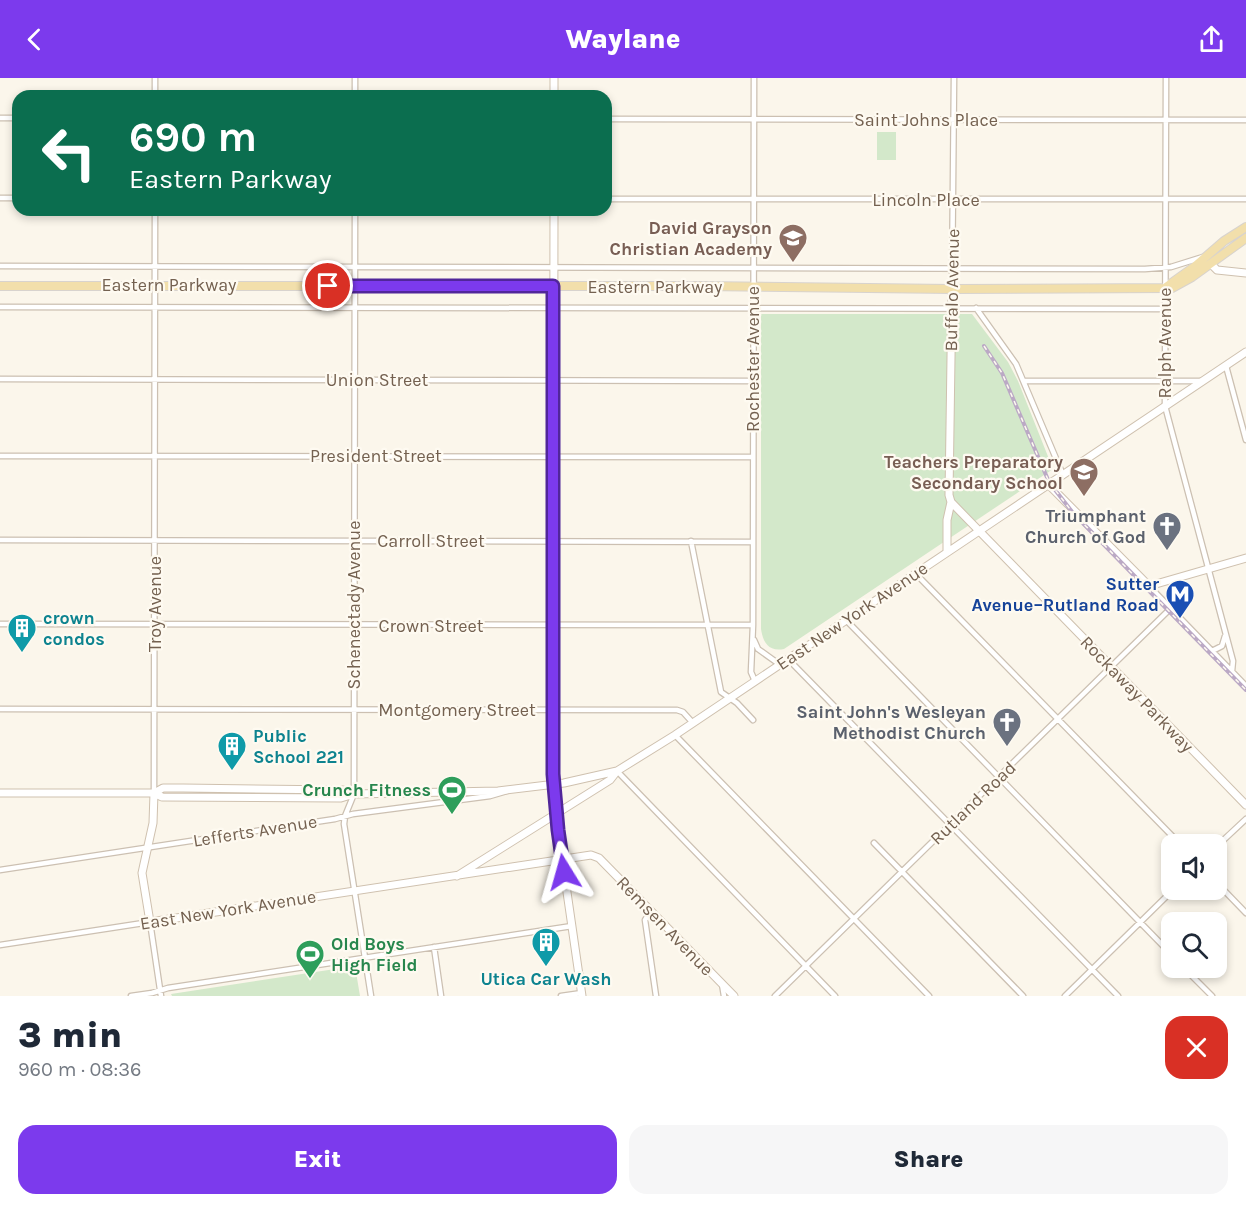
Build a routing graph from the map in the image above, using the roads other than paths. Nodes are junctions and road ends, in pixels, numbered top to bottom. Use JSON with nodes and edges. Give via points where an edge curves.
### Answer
{"nodes":[{"id":1,"x":754,"y":78,"type":"edge"},
{"id":2,"x":954,"y":78,"type":"edge"},
{"id":3,"x":1166,"y":78,"type":"edge"},
{"id":4,"x":612,"y":119,"type":"edge"},
{"id":5,"x":754,"y":120,"type":"junction"},
{"id":6,"x":954,"y":120,"type":"junction"},
{"id":7,"x":1166,"y":120,"type":"junction"},
{"id":8,"x":1246,"y":120,"type":"edge"},
{"id":9,"x":612,"y":199,"type":"edge"},
{"id":10,"x":754,"y":199,"type":"junction"},
{"id":11,"x":1246,"y":199,"type":"edge"},
{"id":12,"x":953,"y":200,"type":"junction"},
{"id":13,"x":1166,"y":200,"type":"junction"},
{"id":14,"x":155,"y":216,"type":"edge"},
{"id":15,"x":355,"y":216,"type":"edge"},
{"id":16,"x":554,"y":216,"type":"edge"},
{"id":17,"x":1246,"y":227,"type":"edge"},
{"id":18,"x":1246,"y":238,"type":"edge"},
{"id":19,"x":1206,"y":256,"type":"junction"},
{"id":20,"x":1210,"y":264,"type":"junction"},
{"id":21,"x":0,"y":266,"type":"edge"},
{"id":22,"x":155,"y":267,"type":"junction"},
{"id":23,"x":355,"y":267,"type":"junction"},
{"id":24,"x":754,"y":267,"type":"junction"},
{"id":25,"x":554,"y":268,"type":"junction"},
{"id":26,"x":952,"y":268,"type":"junction"},
{"id":27,"x":1166,"y":268,"type":"junction"},
{"id":28,"x":1246,"y":273,"type":"edge"},
{"id":29,"x":0,"y":286,"type":"edge"},
{"id":30,"x":155,"y":286,"type":"junction"},
{"id":31,"x":354,"y":286,"type":"junction"},
{"id":32,"x":553,"y":286,"type":"junction"},
{"id":33,"x":754,"y":287,"type":"junction"},
{"id":34,"x":1166,"y":287,"type":"junction"},
{"id":35,"x":952,"y":289,"type":"junction"},
{"id":36,"x":0,"y":307,"type":"edge"},
{"id":37,"x":155,"y":307,"type":"junction"},
{"id":38,"x":354,"y":307,"type":"junction"},
{"id":39,"x":553,"y":308,"type":"junction"},
{"id":40,"x":754,"y":308,"type":"junction"},
{"id":41,"x":951,"y":308,"type":"junction"},
{"id":42,"x":976,"y":308,"type":"junction"},
{"id":43,"x":1166,"y":309,"type":"junction"},
{"id":44,"x":1246,"y":352,"type":"edge"},
{"id":45,"x":1226,"y":366,"type":"junction"},
{"id":46,"x":0,"y":379,"type":"edge"},
{"id":47,"x":155,"y":379,"type":"junction"},
{"id":48,"x":354,"y":380,"type":"junction"},
{"id":49,"x":554,"y":380,"type":"junction"},
{"id":50,"x":753,"y":381,"type":"junction"},
{"id":51,"x":1024,"y":381,"type":"junction"},
{"id":52,"x":1165,"y":381,"type":"junction"},
{"id":53,"x":1203,"y":381,"type":"junction"},
{"id":54,"x":1165,"y":406,"type":"junction"},
{"id":55,"x":1246,"y":440,"type":"edge"},
{"id":56,"x":0,"y":456,"type":"edge"},
{"id":57,"x":154,"y":456,"type":"junction"},
{"id":58,"x":354,"y":456,"type":"junction"},
{"id":59,"x":553,"y":457,"type":"junction"},
{"id":60,"x":753,"y":457,"type":"junction"},
{"id":61,"x":1063,"y":475,"type":"junction"},
{"id":62,"x":1048,"y":484,"type":"junction"},
{"id":63,"x":951,"y":502,"type":"junction"},
{"id":64,"x":979,"y":531,"type":"junction"},
{"id":65,"x":0,"y":540,"type":"edge"},
{"id":66,"x":154,"y":540,"type":"junction"},
{"id":67,"x":354,"y":541,"type":"junction"},
{"id":68,"x":553,"y":541,"type":"junction"},
{"id":69,"x":691,"y":541,"type":"junction"},
{"id":70,"x":753,"y":542,"type":"junction"},
{"id":71,"x":947,"y":552,"type":"junction"},
{"id":72,"x":1246,"y":558,"type":"edge"},
{"id":73,"x":1208,"y":569,"type":"junction"},
{"id":74,"x":916,"y":573,"type":"junction"},
{"id":75,"x":1149,"y":586,"type":"junction"},
{"id":76,"x":1170,"y":609,"type":"junction"},
{"id":77,"x":846,"y":620,"type":"junction"},
{"id":78,"x":0,"y":624,"type":"edge"},
{"id":79,"x":155,"y":625,"type":"junction"},
{"id":80,"x":753,"y":625,"type":"junction"},
{"id":81,"x":354,"y":626,"type":"junction"},
{"id":82,"x":552,"y":626,"type":"junction"},
{"id":83,"x":708,"y":626,"type":"junction"},
{"id":84,"x":1226,"y":635,"type":"junction"},
{"id":85,"x":753,"y":639,"type":"junction"},
{"id":86,"x":1212,"y":651,"type":"junction"},
{"id":87,"x":788,"y":658,"type":"junction"},
{"id":88,"x":779,"y":664,"type":"junction"},
{"id":89,"x":1112,"y":667,"type":"junction"},
{"id":90,"x":1232,"y":672,"type":"junction"},
{"id":91,"x":755,"y":681,"type":"junction"},
{"id":92,"x":1246,"y":686,"type":"edge"},
{"id":93,"x":730,"y":698,"type":"junction"},
{"id":94,"x":0,"y":709,"type":"edge"},
{"id":95,"x":154,"y":709,"type":"junction"},
{"id":96,"x":354,"y":709,"type":"junction"},
{"id":97,"x":553,"y":710,"type":"junction"},
{"id":98,"x":753,"y":720,"type":"dead end"},
{"id":99,"x":1058,"y":720,"type":"junction"},
{"id":100,"x":693,"y":723,"type":"junction"},
{"id":101,"x":675,"y":735,"type":"junction"},
{"id":102,"x":617,"y":771,"type":"junction"},
{"id":103,"x":999,"y":778,"type":"junction"},
{"id":104,"x":554,"y":784,"type":"junction"},
{"id":105,"x":509,"y":790,"type":"junction"},
{"id":106,"x":0,"y":793,"type":"edge"},
{"id":107,"x":154,"y":794,"type":"junction"},
{"id":108,"x":354,"y":794,"type":"junction"},
{"id":109,"x":1246,"y":805,"type":"edge"},
{"id":110,"x":556,"y":813,"type":"junction"},
{"id":111,"x":345,"y":816,"type":"junction"},
{"id":112,"x":1246,"y":819,"type":"edge"},
{"id":113,"x":951,"y":825,"type":"junction"},
{"id":114,"x":1170,"y":834,"type":"edge"},
{"id":115,"x":1227,"y":837,"type":"edge"},
{"id":116,"x":874,"y":843,"type":"dead end"},
{"id":117,"x":146,"y":848,"type":"junction"},
{"id":118,"x":596,"y":856,"type":"joint"},
{"id":119,"x":562,"y":859,"type":"junction"},
{"id":120,"x":0,"y":870,"type":"edge"},
{"id":121,"x":902,"y":872,"type":"junction"},
{"id":122,"x":457,"y":876,"type":"junction"},
{"id":123,"x":355,"y":891,"type":"junction"},
{"id":124,"x":1227,"y":893,"type":"edge"},
{"id":125,"x":1163,"y":900,"type":"edge"},
{"id":126,"x":651,"y":911,"type":"junction"},
{"id":127,"x":1246,"y":912,"type":"edge"},
{"id":128,"x":854,"y":919,"type":"junction"},
{"id":129,"x":150,"y":922,"type":"junction"},
{"id":130,"x":1140,"y":922,"type":"junction"},
{"id":131,"x":572,"y":926,"type":"junction"},
{"id":132,"x":1161,"y":944,"type":"edge"},
{"id":133,"x":0,"y":945,"type":"edge"},
{"id":134,"x":434,"y":947,"type":"junction"},
{"id":135,"x":365,"y":958,"type":"junction"},
{"id":136,"x":806,"y":966,"type":"junction"},
{"id":137,"x":1092,"y":969,"type":"junction"},
{"id":138,"x":1194,"y":978,"type":"edge"},
{"id":139,"x":722,"y":984,"type":"junction"},
{"id":140,"x":161,"y":993,"type":"edge"},
{"id":141,"x":582,"y":994,"type":"edge"},
{"id":142,"x":131,"y":996,"type":"edge"},
{"id":143,"x":370,"y":996,"type":"edge"},
{"id":144,"x":441,"y":996,"type":"edge"},
{"id":145,"x":561,"y":996,"type":"edge"},
{"id":146,"x":657,"y":996,"type":"edge"},
{"id":147,"x":724,"y":996,"type":"edge"},
{"id":148,"x":734,"y":996,"type":"edge"},
{"id":149,"x":775,"y":996,"type":"edge"},
{"id":150,"x":835,"y":996,"type":"edge"},
{"id":151,"x":929,"y":996,"type":"edge"},
{"id":152,"x":1023,"y":996,"type":"edge"},
{"id":153,"x":1065,"y":996,"type":"edge"},
{"id":154,"x":1118,"y":996,"type":"edge"},
{"id":155,"x":1212,"y":996,"type":"edge"}],
"edges":[{"from":1,"to":5,"type":"street","name":"Rochester Avenue"},
{"from":2,"to":6,"type":"street","name":"Buffalo Avenue"},
{"from":3,"to":7,"type":"street","name":"Ralph Avenue"},
{"from":4,"to":5,"type":"street","name":"Saint Johns Place"},
{"from":5,"to":6,"type":"street","name":"Saint Johns Place"},
{"from":5,"to":10,"type":"street","name":"Rochester Avenue"},
{"from":6,"to":7,"type":"street","name":"Saint Johns Place"},
{"from":6,"to":12,"type":"street","name":"Buffalo Avenue"},
{"from":7,"to":8,"type":"street","name":"Saint Johns Place"},
{"from":7,"to":13,"type":"street","name":"Ralph Avenue"},
{"from":9,"to":10,"type":"street","name":"Lincoln Place"},
{"from":10,"to":12,"type":"street","name":"Lincoln Place"},
{"from":10,"to":24,"type":"street","name":"Rochester Avenue"},
{"from":11,"to":13,"type":"street","name":"Lincoln Place"},
{"from":12,"to":13,"type":"street","name":"Lincoln Place"},
{"from":12,"to":26,"type":"street","name":"Buffalo Avenue"},
{"from":13,"to":27,"type":"street","name":"Ralph Avenue"},
{"from":14,"to":22,"type":"street","name":"Troy Avenue"},
{"from":15,"to":23,"type":"street","name":"Schenectady Avenue"},
{"from":16,"to":25,"type":"main road"},
{"from":17,"to":19,"type":"main road"},
{"from":18,"to":20,"type":"main road","name":"Eastern Parkway"},
{"from":19,"to":27,"type":"street"},
{"from":19,"to":34,"type":"main road"},
{"from":20,"to":28,"type":"main road","via":[[1217,270]]},
{"from":20,"to":34,"type":"main road","name":"Eastern Parkway","via":[[1181,284]]},
{"from":21,"to":22,"type":"street"},
{"from":22,"to":23,"type":"street"},
{"from":22,"to":30,"type":"street","name":"Troy Avenue"},
{"from":23,"to":25,"type":"street"},
{"from":23,"to":31,"type":"street","name":"Schenectady Avenue"},
{"from":24,"to":25,"type":"street"},
{"from":24,"to":26,"type":"street"},
{"from":24,"to":33,"type":"street","name":"Rochester Avenue"},
{"from":25,"to":32,"type":"main road"},
{"from":26,"to":27,"type":"street"},
{"from":26,"to":35,"type":"street","name":"Buffalo Avenue"},
{"from":27,"to":34,"type":"street","name":"Ralph Avenue"},
{"from":29,"to":30,"type":"main road","name":"Eastern Parkway"},
{"from":30,"to":31,"type":"main road","name":"Eastern Parkway"},
{"from":30,"to":37,"type":"street","name":"Troy Avenue"},
{"from":31,"to":32,"type":"main road","name":"Eastern Parkway"},
{"from":31,"to":38,"type":"street","name":"Schenectady Avenue"},
{"from":32,"to":33,"type":"main road","name":"Eastern Parkway"},
{"from":32,"to":39,"type":"main road"},
{"from":33,"to":35,"type":"main road","name":"Eastern Parkway"},
{"from":33,"to":40,"type":"street","name":"Rochester Avenue"},
{"from":34,"to":35,"type":"main road","name":"Eastern Parkway"},
{"from":34,"to":43,"type":"street","name":"Ralph Avenue"},
{"from":35,"to":41,"type":"main road","name":"Buffalo Avenue"},
{"from":36,"to":37,"type":"street"},
{"from":37,"to":38,"type":"street"},
{"from":37,"to":47,"type":"street","name":"Troy Avenue"},
{"from":38,"to":39,"type":"street"},
{"from":38,"to":48,"type":"street","name":"Schenectady Avenue"},
{"from":39,"to":40,"type":"street"},
{"from":39,"to":49,"type":"main road"},
{"from":40,"to":41,"type":"street"},
{"from":40,"to":50,"type":"street","name":"Rochester Avenue"},
{"from":41,"to":42,"type":"street"},
{"from":41,"to":63,"type":"main road","name":"Buffalo Avenue"},
{"from":42,"to":43,"type":"street"},
{"from":42,"to":51,"type":"street","via":[[1005,346]]},
{"from":43,"to":52,"type":"street","name":"Ralph Avenue"},
{"from":44,"to":45,"type":"main road","name":"East New York Avenue"},
{"from":45,"to":53,"type":"main road","name":"East New York Avenue"},
{"from":45,"to":55,"type":"street"},
{"from":46,"to":47,"type":"street","name":"Union Street"},
{"from":47,"to":48,"type":"street","name":"Union Street"},
{"from":47,"to":57,"type":"street","name":"Troy Avenue"},
{"from":48,"to":49,"type":"street","name":"Union Street"},
{"from":48,"to":58,"type":"street","name":"Schenectady Avenue"},
{"from":49,"to":50,"type":"street","name":"Union Street"},
{"from":49,"to":59,"type":"main road"},
{"from":50,"to":60,"type":"street","name":"Rochester Avenue"},
{"from":51,"to":52,"type":"street"},
{"from":51,"to":61,"type":"street"},
{"from":52,"to":53,"type":"street"},
{"from":52,"to":54,"type":"street","name":"Ralph Avenue"},
{"from":53,"to":54,"type":"main road","name":"East New York Avenue"},
{"from":54,"to":61,"type":"main road","name":"East New York Avenue"},
{"from":54,"to":73,"type":"street","name":"Ralph Avenue"},
{"from":56,"to":57,"type":"street","name":"President Street"},
{"from":57,"to":58,"type":"street","name":"President Street"},
{"from":57,"to":66,"type":"street","name":"Troy Avenue"},
{"from":58,"to":59,"type":"street","name":"President Street"},
{"from":58,"to":67,"type":"street","name":"Schenectady Avenue"},
{"from":59,"to":60,"type":"street","name":"President Street"},
{"from":59,"to":68,"type":"main road"},
{"from":60,"to":70,"type":"street","name":"Rochester Avenue"},
{"from":61,"to":62,"type":"main road","name":"East New York Avenue"},
{"from":62,"to":64,"type":"main road","name":"East New York Avenue"},
{"from":62,"to":75,"type":"main road"},
{"from":63,"to":64,"type":"main road"},
{"from":63,"to":71,"type":"main road","name":"Buffalo Avenue"},
{"from":64,"to":71,"type":"main road","name":"East New York Avenue"},
{"from":64,"to":89,"type":"main road","name":"Rockaway Parkway"},
{"from":65,"to":66,"type":"street","name":"Carroll Street"},
{"from":66,"to":67,"type":"street","name":"Carroll Street"},
{"from":66,"to":79,"type":"street","name":"Troy Avenue"},
{"from":67,"to":68,"type":"street","name":"Carroll Street"},
{"from":67,"to":81,"type":"street","name":"Schenectady Avenue"},
{"from":68,"to":69,"type":"street","name":"Carroll Street"},
{"from":68,"to":82,"type":"main road"},
{"from":69,"to":70,"type":"street","name":"Carroll Street"},
{"from":69,"to":83,"type":"street"},
{"from":70,"to":80,"type":"street","name":"Rochester Avenue"},
{"from":71,"to":74,"type":"main road","name":"East New York Avenue"},
{"from":72,"to":73,"type":"main road"},
{"from":73,"to":75,"type":"main road"},
{"from":73,"to":84,"type":"street","name":"Ralph Avenue"},
{"from":74,"to":77,"type":"main road","name":"East New York Avenue"},
{"from":74,"to":99,"type":"street"},
{"from":75,"to":76,"type":"street"},
{"from":76,"to":86,"type":"street"},
{"from":76,"to":89,"type":"street","name":"Rutland Road"},
{"from":77,"to":87,"type":"main road","name":"East New York Avenue"},
{"from":77,"to":103,"type":"street"},
{"from":78,"to":79,"type":"street","name":"Crown Street"},
{"from":79,"to":81,"type":"street","name":"Crown Street"},
{"from":79,"to":95,"type":"street","name":"Troy Avenue"},
{"from":80,"to":83,"type":"street","name":"Crown Street"},
{"from":80,"to":85,"type":"street","name":"Rochester Avenue"},
{"from":81,"to":82,"type":"street","name":"Crown Street"},
{"from":81,"to":96,"type":"street","name":"Schenectady Avenue"},
{"from":82,"to":83,"type":"street","name":"Crown Street"},
{"from":82,"to":97,"type":"main road"},
{"from":83,"to":93,"type":"street","via":[[722,692]]},
{"from":84,"to":86,"type":"street","via":[[1222,646]]},
{"from":84,"to":90,"type":"street","name":"Ralph Avenue"},
{"from":85,"to":88,"type":"street","via":[[758,649]]},
{"from":85,"to":91,"type":"street","name":"Rochester Avenue","via":[[751,672]]},
{"from":86,"to":90,"type":"street"},
{"from":87,"to":88,"type":"main road","name":"East New York Avenue"},
{"from":87,"to":113,"type":"street"},
{"from":88,"to":91,"type":"main road","name":"East New York Avenue"},
{"from":89,"to":99,"type":"street","name":"Rutland Road"},
{"from":89,"to":109,"type":"main road","name":"Rockaway Parkway"},
{"from":90,"to":92,"type":"street"},
{"from":91,"to":93,"type":"main road","name":"East New York Avenue"},
{"from":93,"to":98,"type":"street"},
{"from":93,"to":100,"type":"main road","name":"East New York Avenue"},
{"from":94,"to":95,"type":"street","name":"Montgomery Street"},
{"from":95,"to":96,"type":"street","name":"Montgomery Street"},
{"from":95,"to":107,"type":"street","name":"Troy Avenue"},
{"from":96,"to":97,"type":"street","name":"Montgomery Street"},
{"from":96,"to":108,"type":"street","name":"Schenectady Avenue"},
{"from":97,"to":100,"type":"street","name":"Montgomery Street","via":[[677,710]]},
{"from":97,"to":104,"type":"main road"},
{"from":99,"to":103,"type":"street","name":"Rutland Road"},
{"from":99,"to":114,"type":"street"},
{"from":100,"to":101,"type":"main road","name":"East New York Avenue"},
{"from":101,"to":102,"type":"main road","name":"East New York Avenue"},
{"from":101,"to":128,"type":"street"},
{"from":102,"to":104,"type":"main road"},
{"from":102,"to":110,"type":"main road","name":"East New York Avenue","via":[[610,780]]},
{"from":102,"to":136,"type":"street"},
{"from":103,"to":113,"type":"street","name":"Rutland Road"},
{"from":103,"to":130,"type":"street"},
{"from":104,"to":105,"type":"main road"},
{"from":104,"to":110,"type":"main road"},
{"from":105,"to":108,"type":"main road"},
{"from":105,"to":111,"type":"street","name":"Lefferts Avenue","via":[[503,794]]},
{"from":106,"to":107,"type":"main road"},
{"from":107,"to":108,"type":"main road","via":[[341,798]]},
{"from":107,"to":117,"type":"main road","name":"Troy Avenue","via":[[153,823]]},
{"from":108,"to":111,"type":"street","name":"Schenectady Avenue"},
{"from":110,"to":119,"type":"main road"},
{"from":110,"to":122,"type":"main road","name":"East New York Avenue"},
{"from":111,"to":117,"type":"street","name":"Lefferts Avenue"},
{"from":111,"to":123,"type":"street","name":"Schenectady Avenue"},
{"from":112,"to":115,"type":"street"},
{"from":113,"to":121,"type":"street","name":"Rutland Road"},
{"from":113,"to":137,"type":"street"},
{"from":116,"to":121,"type":"street"},
{"from":117,"to":120,"type":"street","name":"Lefferts Avenue"},
{"from":117,"to":129,"type":"main road","name":"Troy Avenue","via":[[142,873]]},
{"from":118,"to":119,"type":"main road","name":"East New York Avenue"},
{"from":118,"to":126,"type":"main road","name":"Remsen Avenue"},
{"from":119,"to":122,"type":"main road","name":"East New York Avenue"},
{"from":119,"to":131,"type":"main road"},
{"from":121,"to":128,"type":"street","name":"Rutland Road"},
{"from":121,"to":152,"type":"street"},
{"from":122,"to":123,"type":"main road","name":"East New York Avenue"},
{"from":123,"to":129,"type":"main road","name":"East New York Avenue"},
{"from":123,"to":135,"type":"street","name":"Schenectady Avenue"},
{"from":124,"to":127,"type":"street"},
{"from":125,"to":130,"type":"street"},
{"from":126,"to":139,"type":"main road","name":"Remsen Avenue"},
{"from":126,"to":146,"type":"street","via":[[645,920]]},
{"from":128,"to":136,"type":"street","name":"Rutland Road"},
{"from":128,"to":151,"type":"street"},
{"from":129,"to":133,"type":"street","name":"East New York Avenue"},
{"from":129,"to":140,"type":"street","name":"Troy Avenue"},
{"from":130,"to":132,"type":"street"},
{"from":130,"to":137,"type":"street"},
{"from":131,"to":134,"type":"street"},
{"from":131,"to":141,"type":"main road"},
{"from":134,"to":135,"type":"street"},
{"from":134,"to":144,"type":"street"},
{"from":135,"to":140,"type":"street"},
{"from":135,"to":143,"type":"street","name":"Schenectady Avenue"},
{"from":136,"to":149,"type":"street","name":"Rutland Road"},
{"from":136,"to":150,"type":"street"},
{"from":137,"to":153,"type":"street"},
{"from":137,"to":154,"type":"street"},
{"from":138,"to":155,"type":"street"},
{"from":139,"to":147,"type":"street"},
{"from":139,"to":148,"type":"main road","name":"Remsen Avenue"},
{"from":140,"to":142,"type":"street"},
{"from":141,"to":145,"type":"street"}]}
